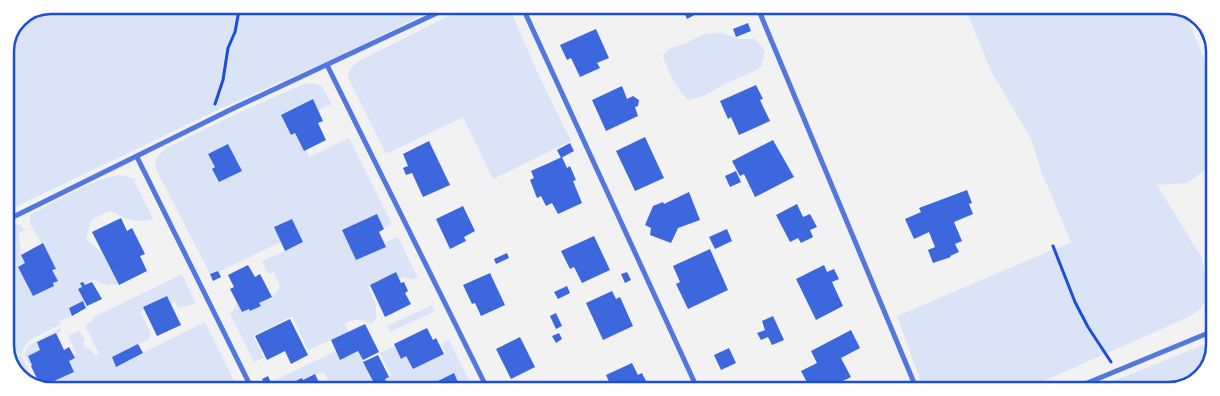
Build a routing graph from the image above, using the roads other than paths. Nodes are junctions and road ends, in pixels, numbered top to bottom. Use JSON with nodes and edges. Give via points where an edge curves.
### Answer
{"nodes":[{"id":1,"x":435,"y":14,"type":"edge"},
{"id":2,"x":526,"y":14,"type":"edge"},
{"id":3,"x":760,"y":14,"type":"edge"},
{"id":4,"x":327,"y":65,"type":"junction"},
{"id":5,"x":137,"y":157,"type":"junction"},
{"id":6,"x":14,"y":217,"type":"edge"},
{"id":7,"x":1206,"y":334,"type":"edge"},
{"id":8,"x":249,"y":382,"type":"edge"},
{"id":9,"x":484,"y":382,"type":"edge"},
{"id":10,"x":694,"y":382,"type":"edge"},
{"id":11,"x":914,"y":382,"type":"edge"},
{"id":12,"x":1090,"y":382,"type":"edge"}],
"edges":[{"from":1,"to":4,"type":"street"},
{"from":2,"to":10,"type":"street"},
{"from":3,"to":11,"type":"street"},
{"from":4,"to":5,"type":"street"},
{"from":4,"to":9,"type":"street"},
{"from":5,"to":6,"type":"street"},
{"from":5,"to":8,"type":"street"},
{"from":7,"to":12,"type":"street"}]}
